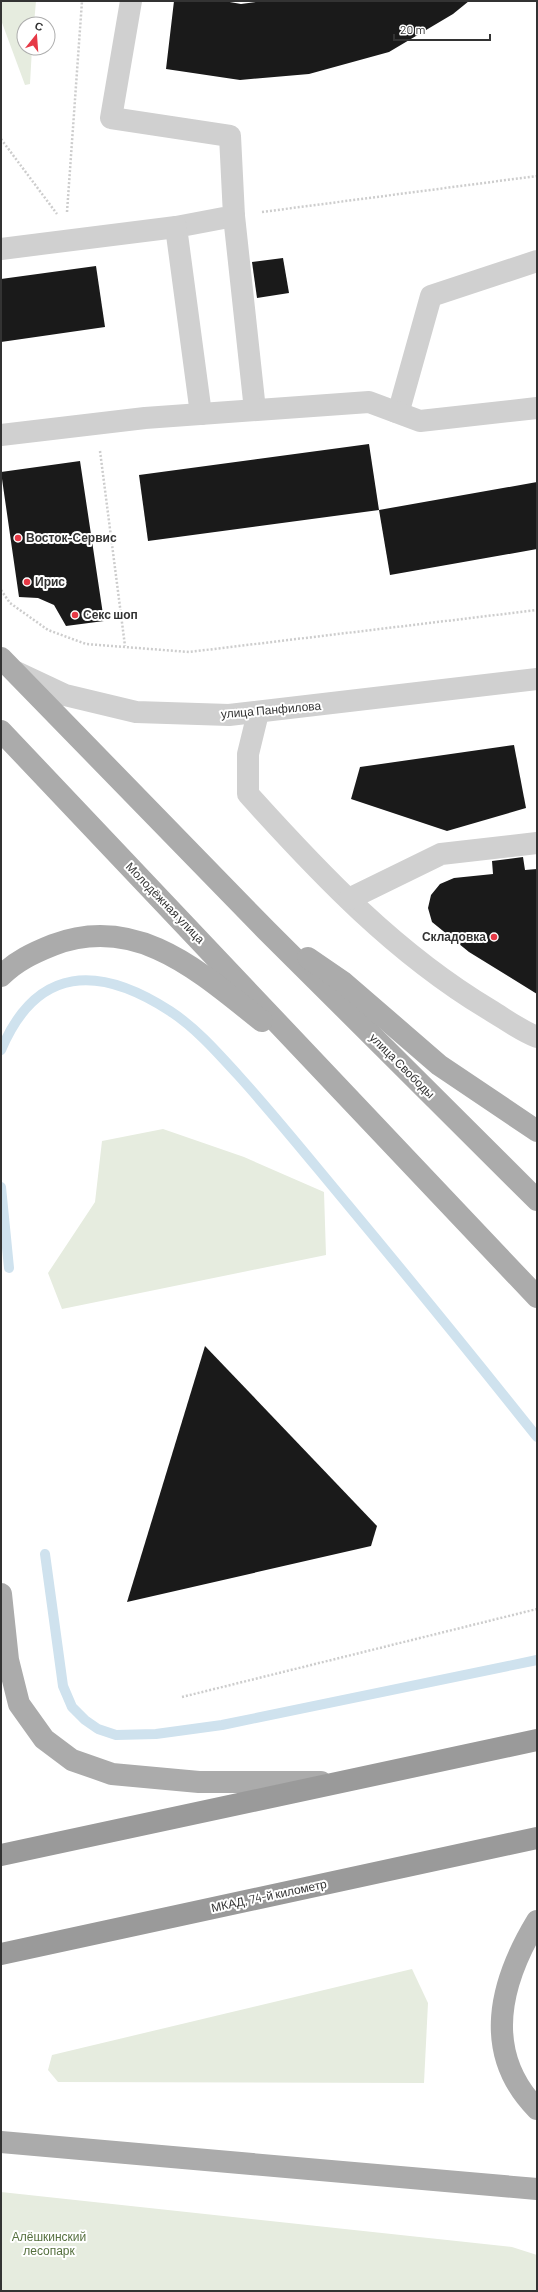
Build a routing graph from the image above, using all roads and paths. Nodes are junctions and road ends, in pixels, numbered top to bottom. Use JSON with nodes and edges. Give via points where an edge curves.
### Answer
{"nodes":[{"id":1,"x":82,"y":1,"type":"edge"},
{"id":2,"x":131,"y":1,"type":"edge"},
{"id":3,"x":1,"y":139,"type":"edge"},
{"id":4,"x":537,"y":176,"type":"edge"},
{"id":5,"x":234,"y":216,"type":"junction"},
{"id":6,"x":176,"y":227,"type":"junction"},
{"id":7,"x":67,"y":233,"type":"junction"},
{"id":8,"x":1,"y":249,"type":"edge"},
{"id":9,"x":537,"y":261,"type":"edge"},
{"id":10,"x":537,"y":408,"type":"edge"},
{"id":11,"x":255,"y":410,"type":"junction"},
{"id":12,"x":396,"y":412,"type":"junction"},
{"id":13,"x":201,"y":414,"type":"junction"},
{"id":14,"x":1,"y":435,"type":"edge"},
{"id":15,"x":99,"y":446,"type":"dead end"},
{"id":16,"x":1,"y":590,"type":"edge"},
{"id":17,"x":537,"y":610,"type":"edge"},
{"id":18,"x":125,"y":646,"type":"junction"},
{"id":19,"x":6,"y":664,"type":"edge"},
{"id":20,"x":537,"y":680,"type":"edge"},
{"id":21,"x":258,"y":713,"type":"junction"},
{"id":22,"x":1,"y":731,"type":"edge"},
{"id":23,"x":537,"y":842,"type":"edge"},
{"id":24,"x":349,"y":899,"type":"junction"},
{"id":25,"x":267,"y":931,"type":"junction"},
{"id":26,"x":1,"y":976,"type":"edge"},
{"id":27,"x":537,"y":1037,"type":"edge"},
{"id":28,"x":328,"y":1075,"type":"junction"},
{"id":29,"x":537,"y":1131,"type":"edge"},
{"id":30,"x":537,"y":1200,"type":"edge"},
{"id":31,"x":537,"y":1297,"type":"edge"},
{"id":32,"x":1,"y":1594,"type":"edge"},
{"id":33,"x":537,"y":1609,"type":"edge"},
{"id":34,"x":182,"y":1697,"type":"dead end"},
{"id":35,"x":537,"y":1740,"type":"edge"},
{"id":36,"x":343,"y":1782,"type":"junction"},
{"id":37,"x":537,"y":1838,"type":"edge"},
{"id":38,"x":1,"y":1855,"type":"edge"},
{"id":39,"x":537,"y":1921,"type":"edge"},
{"id":40,"x":1,"y":1954,"type":"edge"},
{"id":41,"x":537,"y":2109,"type":"edge"},
{"id":42,"x":1,"y":2142,"type":"edge"},
{"id":43,"x":537,"y":2189,"type":"edge"}],
"edges":[{"from":1,"to":7,"type":"path"},
{"from":2,"to":5,"type":"street","via":[[111,118],[230,136]]},
{"from":3,"to":7,"type":"path"},
{"from":4,"to":5,"type":"path"},
{"from":5,"to":6,"type":"street"},
{"from":5,"to":11,"type":"street"},
{"from":6,"to":7,"type":"street"},
{"from":6,"to":13,"type":"street"},
{"from":7,"to":8,"type":"street"},
{"from":9,"to":12,"type":"street","via":[[432,296],[401,403]]},
{"from":10,"to":12,"type":"street","via":[[420,421]]},
{"from":11,"to":12,"type":"street","via":[[369,402]]},
{"from":11,"to":13,"type":"street"},
{"from":13,"to":14,"type":"street"},
{"from":15,"to":18,"type":"path"},
{"from":16,"to":18,"type":"path","via":[[10,603],[48,630],[86,644]]},
{"from":17,"to":18,"type":"path","via":[[189,652]]},
{"from":19,"to":21,"type":"street","name":"улица Панфилова","via":[[65,695],[136,712],[229,715]]},
{"from":19,"to":25,"type":"main road"},
{"from":20,"to":21,"type":"street","name":"улица Панфилова"},
{"from":21,"to":24,"type":"street","via":[[248,754],[248,794],[308,861]]},
{"from":22,"to":28,"type":"main road","name":"Молодёжная улица"},
{"from":23,"to":24,"type":"street","via":[[441,854]]},
{"from":24,"to":27,"type":"street","via":[[402,949],[453,987]]},
{"from":25,"to":29,"type":"main road","via":[[343,982],[439,1065]]},
{"from":25,"to":30,"type":"main road","name":"улица Свободы"},
{"from":26,"to":28,"type":"main road","via":[[33,953],[65,940],[104,935],[137,940],[186,962]]},
{"from":28,"to":31,"type":"main road"},
{"from":32,"to":36,"type":"main road","via":[[8,1660],[19,1704],[44,1739],[72,1760],[112,1774],[198,1782]]},
{"from":33,"to":34,"type":"path"},
{"from":35,"to":36,"type":"highway"},
{"from":36,"to":38,"type":"highway"},
{"from":37,"to":40,"type":"highway","name":"МКАД, 74-й километр"},
{"from":39,"to":41,"type":"main road","via":[[516,1960],[504,1995],[502,2029],[508,2066],[521,2093]]},
{"from":42,"to":43,"type":"main road"}]}
